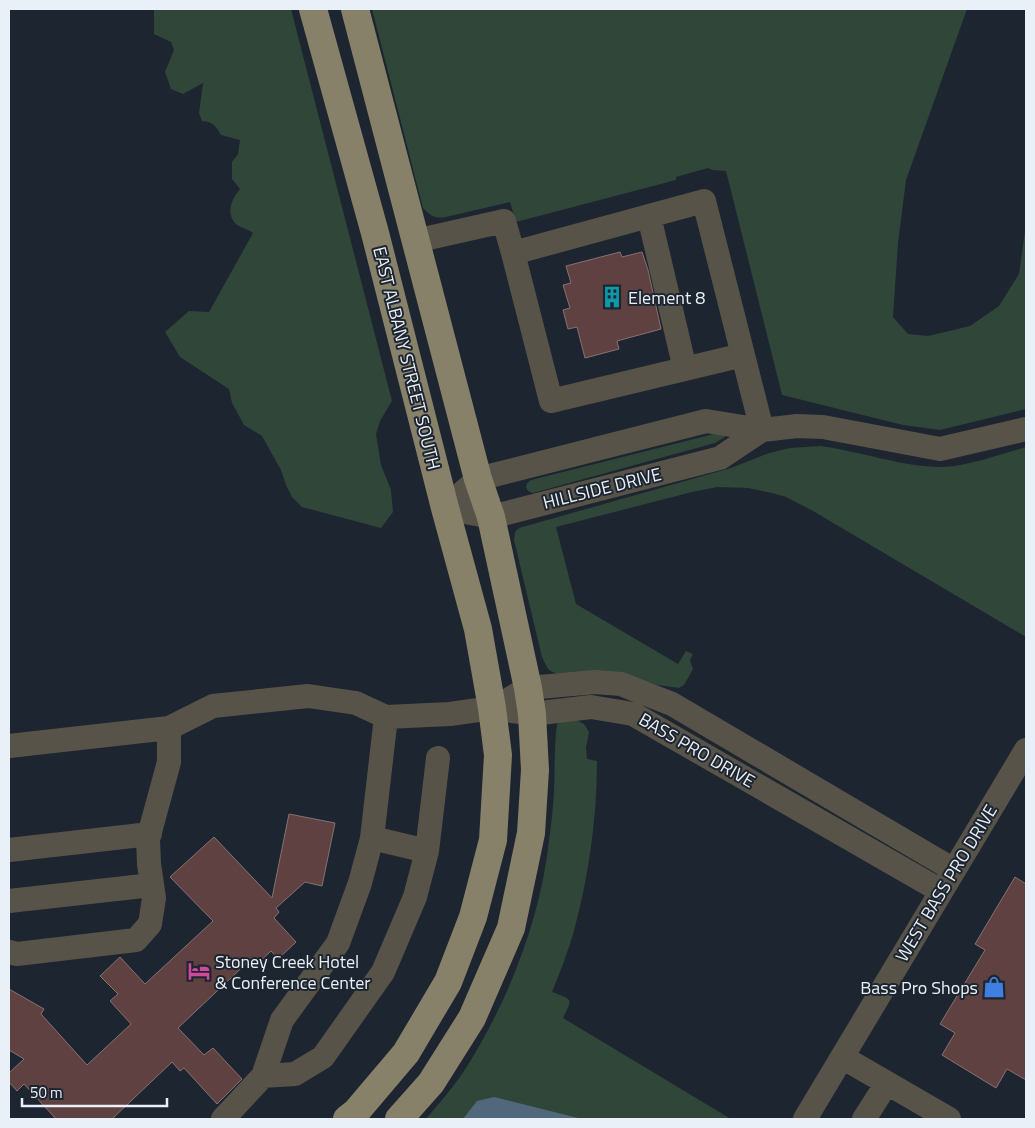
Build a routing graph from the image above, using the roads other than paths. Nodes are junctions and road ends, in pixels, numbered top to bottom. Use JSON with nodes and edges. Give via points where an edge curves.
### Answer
{"nodes":[{"id":1,"x":313,"y":9,"type":"edge"},
{"id":2,"x":355,"y":9,"type":"edge"},
{"id":3,"x":649,"y":216,"type":"junction"},
{"id":4,"x":416,"y":241,"type":"junction"},
{"id":5,"x":512,"y":253,"type":"junction"},
{"id":6,"x":743,"y":355,"type":"junction"},
{"id":7,"x":685,"y":369,"type":"junction"},
{"id":8,"x":1026,"y":429,"type":"edge"},
{"id":9,"x":762,"y":430,"type":"junction"},
{"id":10,"x":478,"y":478,"type":"junction"},
{"id":11,"x":445,"y":508,"type":"junction"},
{"id":12,"x":490,"y":517,"type":"junction"},
{"id":13,"x":530,"y":701,"type":"junction"},
{"id":14,"x":492,"y":708,"type":"junction"},
{"id":15,"x":386,"y":717,"type":"junction"},
{"id":16,"x":169,"y":728,"type":"junction"},
{"id":17,"x":9,"y":746,"type":"edge"},
{"id":18,"x":1026,"y":750,"type":"edge"},
{"id":19,"x":438,"y":758,"type":"dead end"},
{"id":20,"x":150,"y":834,"type":"junction"},
{"id":21,"x":372,"y":838,"type":"junction"},
{"id":22,"x":9,"y":850,"type":"edge"},
{"id":23,"x":427,"y":851,"type":"junction"},
{"id":24,"x":954,"y":870,"type":"junction"},
{"id":25,"x":152,"y":885,"type":"junction"},
{"id":26,"x":941,"y":890,"type":"junction"},
{"id":27,"x":9,"y":901,"type":"edge"},
{"id":28,"x":9,"y":952,"type":"edge"},
{"id":29,"x":842,"y":1057,"type":"junction"},
{"id":30,"x":263,"y":1076,"type":"junction"},
{"id":31,"x":887,"y":1083,"type":"junction"},
{"id":32,"x":223,"y":1119,"type":"edge"},
{"id":33,"x":346,"y":1119,"type":"edge"},
{"id":34,"x":399,"y":1119,"type":"edge"},
{"id":35,"x":805,"y":1119,"type":"edge"},
{"id":36,"x":864,"y":1119,"type":"edge"},
{"id":37,"x":949,"y":1119,"type":"edge"}],
"edges":[{"from":1,"to":11,"type":"main road","name":"EAST ALBANY STREET SOUTH","via":[[375,233]]},
{"from":2,"to":4,"type":"main road","name":"EAST ALBANY STREET SOUTH"},
{"from":3,"to":5,"type":"street"},
{"from":3,"to":6,"type":"street","via":[[704,201]]},
{"from":3,"to":7,"type":"street"},
{"from":4,"to":5,"type":"street","via":[[504,220]]},
{"from":4,"to":10,"type":"main road","name":"EAST ALBANY STREET SOUTH"},
{"from":5,"to":7,"type":"street","via":[[550,401]]},
{"from":6,"to":7,"type":"street"},
{"from":6,"to":9,"type":"street"},
{"from":8,"to":9,"type":"street","name":"HILLSIDE DRIVE","via":[[940,450],[823,428],[797,426]]},
{"from":9,"to":10,"type":"street","via":[[706,421]]},
{"from":9,"to":12,"type":"street","name":"HILLSIDE DRIVE","via":[[720,458]]},
{"from":10,"to":11,"type":"street"},
{"from":10,"to":12,"type":"main road","name":"EAST ALBANY STREET SOUTH"},
{"from":11,"to":12,"type":"street","name":"HILLSIDE DRIVE"},
{"from":11,"to":14,"type":"main road","name":"EAST ALBANY STREET SOUTH","via":[[478,629]]},
{"from":12,"to":13,"type":"main road","name":"EAST ALBANY STREET SOUTH"},
{"from":13,"to":14,"type":"street","name":"BASS PRO DRIVE"},
{"from":13,"to":24,"type":"street","name":"BASS PRO DRIVE","via":[[594,682],[620,684],[672,704]]},
{"from":13,"to":26,"type":"street","name":"BASS PRO DRIVE","via":[[633,714]]},
{"from":13,"to":34,"type":"main road","name":"EAST ALBANY STREET SOUTH","via":[[535,770],[531,834],[510,928],[472,1018],[431,1083]]},
{"from":14,"to":15,"type":"street","name":"BASS PRO DRIVE"},
{"from":14,"to":33,"type":"main road","name":"EAST ALBANY STREET SOUTH","via":[[498,755],[493,840],[473,917],[448,982],[406,1053],[356,1112]]},
{"from":15,"to":16,"type":"street","via":[[356,703],[308,696],[213,706]]},
{"from":15,"to":21,"type":"street"},
{"from":16,"to":17,"type":"street"},
{"from":16,"to":20,"type":"street","via":[[169,762]]},
{"from":18,"to":24,"type":"street","name":"WEST BASS PRO DRIVE"},
{"from":19,"to":23,"type":"street"},
{"from":20,"to":22,"type":"street"},
{"from":20,"to":25,"type":"street"},
{"from":21,"to":23,"type":"street"},
{"from":21,"to":30,"type":"street","via":[[338,943],[282,1020]]},
{"from":23,"to":30,"type":"street","via":[[415,897],[383,972],[323,1057],[295,1074]]},
{"from":24,"to":26,"type":"street","name":"WEST BASS PRO DRIVE"},
{"from":25,"to":27,"type":"street"},
{"from":25,"to":28,"type":"street","via":[[154,898],[150,924],[136,940],[17,954]]},
{"from":26,"to":29,"type":"street","name":"WEST BASS PRO DRIVE"},
{"from":29,"to":31,"type":"street"},
{"from":29,"to":35,"type":"street","name":"WEST BASS PRO DRIVE"},
{"from":30,"to":32,"type":"street"},
{"from":31,"to":36,"type":"street"},
{"from":31,"to":37,"type":"street"}]}
